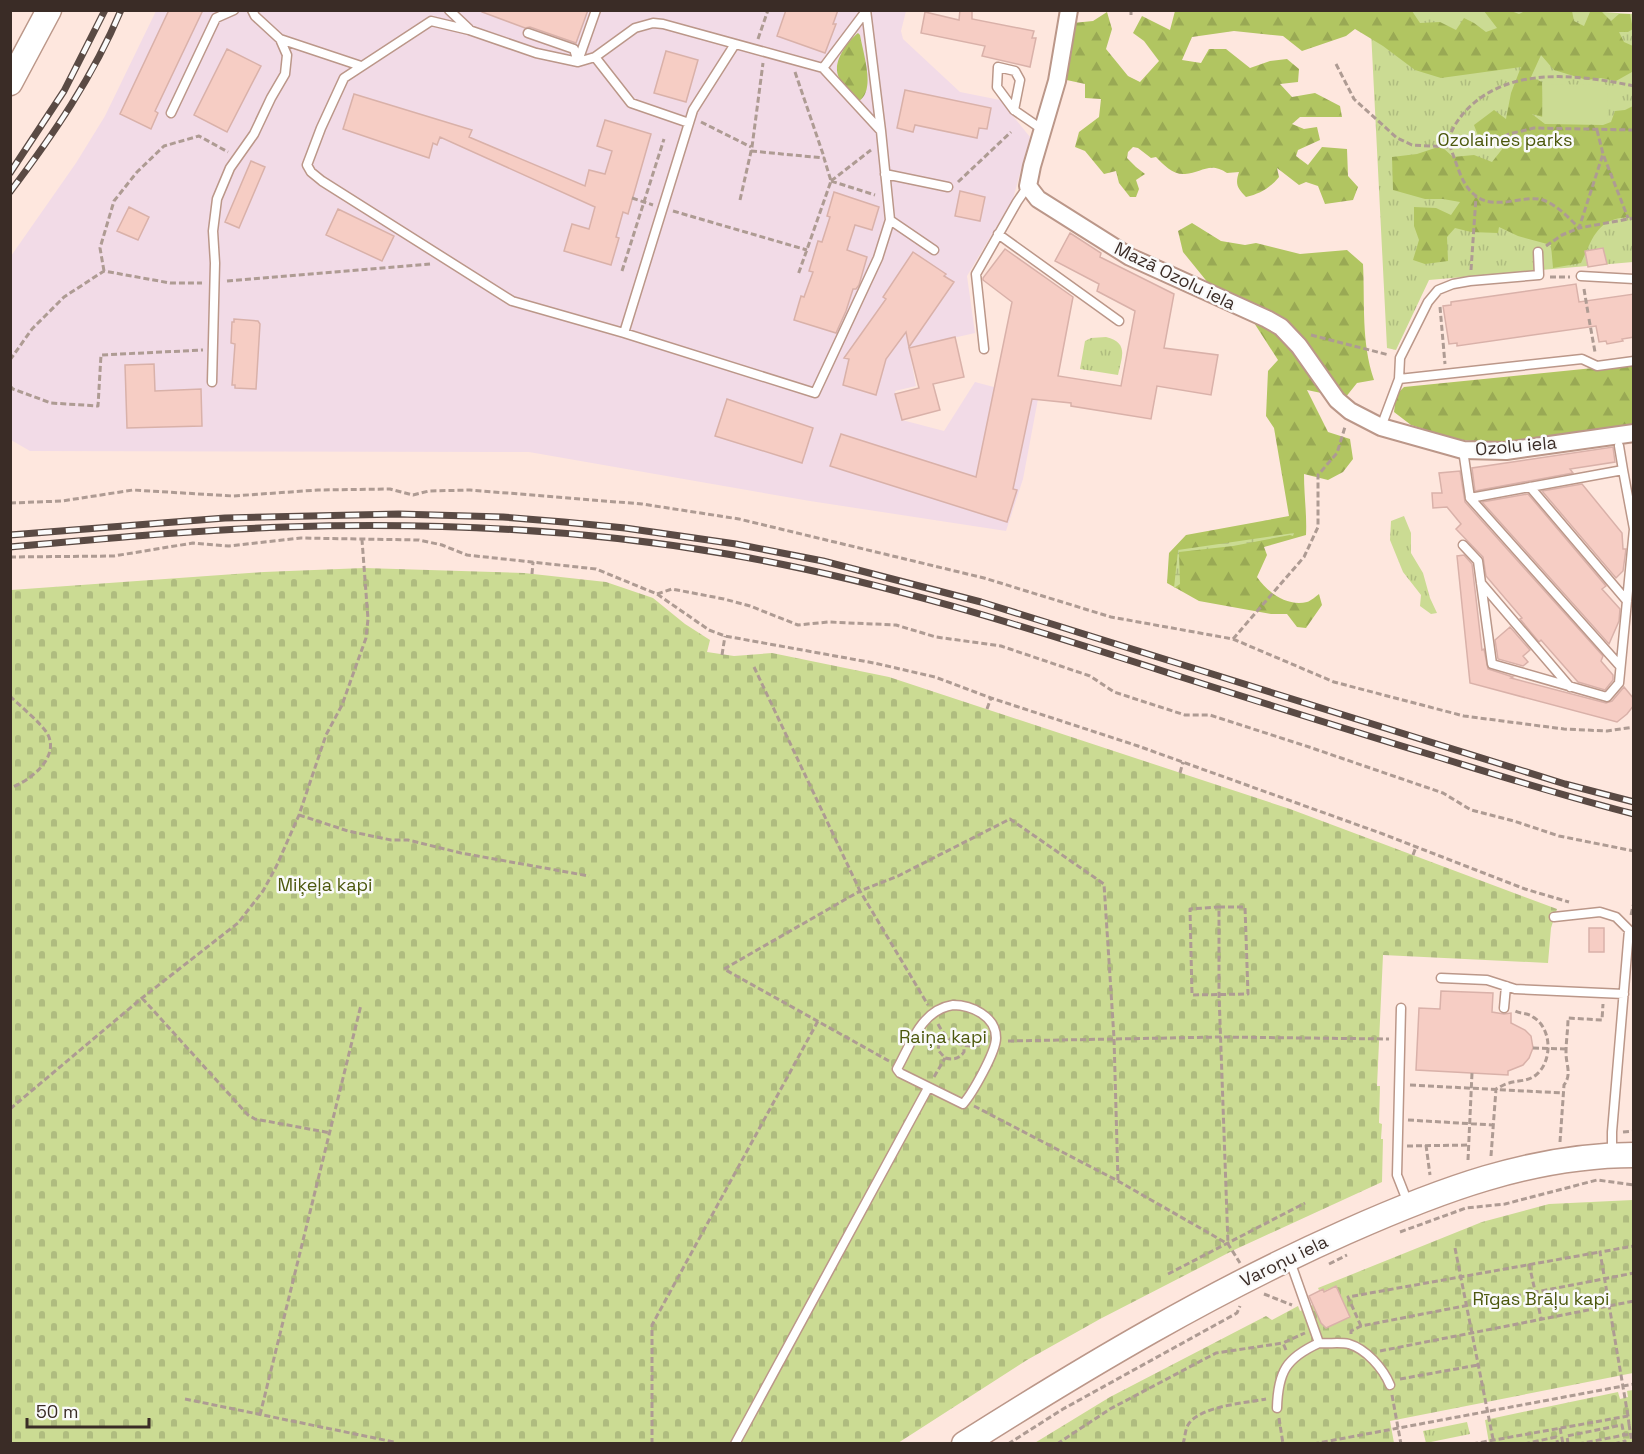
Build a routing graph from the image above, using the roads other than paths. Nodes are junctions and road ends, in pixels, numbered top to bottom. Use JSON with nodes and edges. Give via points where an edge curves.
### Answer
{"nodes":[{"id":1,"x":49,"y":10,"type":"edge"},
{"id":2,"x":234,"y":10,"type":"edge"},
{"id":3,"x":252,"y":10,"type":"edge"},
{"id":4,"x":449,"y":10,"type":"edge"},
{"id":5,"x":596,"y":10,"type":"edge"},
{"id":6,"x":1069,"y":10,"type":"edge"},
{"id":7,"x":469,"y":30,"type":"junction"},
{"id":8,"x":528,"y":33,"type":"dead end"},
{"id":9,"x":280,"y":39,"type":"junction"},
{"id":10,"x":735,"y":44,"type":"junction"},
{"id":11,"x":596,"y":57,"type":"junction"},
{"id":12,"x":578,"y":62,"type":"junction"},
{"id":13,"x":361,"y":66,"type":"junction"},
{"id":14,"x":823,"y":68,"type":"junction"},
{"id":15,"x":14,"y":71,"type":"edge"},
{"id":16,"x":1014,"y":110,"type":"junction"},
{"id":17,"x":171,"y":113,"type":"dead end"},
{"id":18,"x":691,"y":121,"type":"junction"},
{"id":19,"x":1042,"y":130,"type":"junction"},
{"id":20,"x":881,"y":131,"type":"junction"},
{"id":21,"x":885,"y":174,"type":"junction"},
{"id":22,"x":1028,"y":186,"type":"junction"},
{"id":23,"x":948,"y":187,"type":"road end"},
{"id":24,"x":890,"y":220,"type":"junction"},
{"id":25,"x":999,"y":234,"type":"junction"},
{"id":26,"x":934,"y":250,"type":"dead end"},
{"id":27,"x":1538,"y":252,"type":"road end"},
{"id":28,"x":1581,"y":276,"type":"road end"},
{"id":29,"x":1634,"y":279,"type":"edge"},
{"id":30,"x":1119,"y":321,"type":"dead end"},
{"id":31,"x":624,"y":333,"type":"junction"},
{"id":32,"x":984,"y":349,"type":"dead end"},
{"id":33,"x":1634,"y":361,"type":"edge"},
{"id":34,"x":1399,"y":379,"type":"junction"},
{"id":35,"x":212,"y":382,"type":"dead end"},
{"id":36,"x":1343,"y":406,"type":"joint"},
{"id":37,"x":1381,"y":427,"type":"junction"},
{"id":38,"x":1634,"y":433,"type":"edge"},
{"id":39,"x":1619,"y":446,"type":"dead end"},
{"id":40,"x":1463,"y":450,"type":"junction"},
{"id":41,"x":1623,"y":470,"type":"junction"},
{"id":42,"x":1530,"y":487,"type":"junction"},
{"id":43,"x":1470,"y":498,"type":"junction"},
{"id":44,"x":1634,"y":529,"type":"edge"},
{"id":45,"x":1463,"y":545,"type":"dead end"},
{"id":46,"x":1480,"y":583,"type":"junction"},
{"id":47,"x":1627,"y":601,"type":"junction"},
{"id":48,"x":1620,"y":666,"type":"junction"},
{"id":49,"x":1570,"y":687,"type":"junction"},
{"id":50,"x":1554,"y":917,"type":"dead end"},
{"id":51,"x":1441,"y":978,"type":"dead end"},
{"id":52,"x":1506,"y":986,"type":"junction"},
{"id":53,"x":1624,"y":994,"type":"junction"},
{"id":54,"x":1504,"y":1006,"type":"road end"},
{"id":55,"x":1401,"y":1008,"type":"dead end"},
{"id":56,"x":928,"y":1088,"type":"junction"},
{"id":57,"x":1623,"y":1155,"type":"edge"},
{"id":58,"x":1409,"y":1204,"type":"junction"},
{"id":59,"x":1288,"y":1258,"type":"junction"},
{"id":60,"x":1319,"y":1343,"type":"junction"},
{"id":61,"x":1390,"y":1386,"type":"road end"},
{"id":62,"x":1277,"y":1411,"type":"road end"},
{"id":63,"x":735,"y":1443,"type":"edge"},
{"id":64,"x":964,"y":1443,"type":"edge"}],
"edges":[{"from":1,"to":15,"type":"street"},
{"from":2,"to":17,"type":"lane","via":[[216,18]]},
{"from":3,"to":9,"type":"lane"},
{"from":4,"to":7,"type":"lane"},
{"from":5,"to":12,"type":"lane"},
{"from":6,"to":19,"type":"street","via":[[1057,81]]},
{"from":7,"to":12,"type":"lane","via":[[536,53]]},
{"from":7,"to":13,"type":"lane","via":[[432,21]]},
{"from":8,"to":12,"type":"lane","via":[[574,49]]},
{"from":9,"to":13,"type":"lane"},
{"from":9,"to":35,"type":"lane","via":[[287,55],[285,74],[254,134],[230,168],[217,198],[213,231]]},
{"from":10,"to":11,"type":"lane","via":[[653,23],[635,28]]},
{"from":10,"to":14,"type":"lane"},
{"from":10,"to":18,"type":"lane","via":[[693,110]]},
{"from":11,"to":12,"type":"lane"},
{"from":11,"to":18,"type":"lane","via":[[631,103]]},
{"from":13,"to":31,"type":"lane","via":[[344,78],[307,165],[311,172],[512,301]]},
{"from":14,"to":20,"type":"lane"},
{"from":14,"to":20,"type":"lane","via":[[866,10]]},
{"from":16,"to":16,"type":"lane","via":[[1020,80],[1015,71],[998,67],[997,87]]},
{"from":16,"to":19,"type":"lane"},
{"from":18,"to":31,"type":"lane"},
{"from":19,"to":22,"type":"street"},
{"from":20,"to":21,"type":"lane"},
{"from":21,"to":23,"type":"lane"},
{"from":21,"to":24,"type":"lane"},
{"from":22,"to":25,"type":"lane"},
{"from":22,"to":36,"type":"street","name":"Mazā Ozolu iela","via":[[1052,209],[1130,257],[1281,327]]},
{"from":24,"to":26,"type":"lane"},
{"from":24,"to":31,"type":"lane","via":[[878,258],[814,393]]},
{"from":25,"to":30,"type":"lane"},
{"from":25,"to":32,"type":"lane","via":[[976,274]]},
{"from":27,"to":34,"type":"lane","via":[[1539,275],[1470,281],[1438,290],[1400,358]]},
{"from":28,"to":29,"type":"lane"},
{"from":33,"to":34,"type":"lane","via":[[1597,366],[1582,359]]},
{"from":34,"to":37,"type":"lane"},
{"from":36,"to":37,"type":"street","name":"Ozolu iela"},
{"from":37,"to":40,"type":"street","name":"Ozolu iela"},
{"from":38,"to":40,"type":"street","name":"Ozolu iela","via":[[1506,451]]},
{"from":39,"to":41,"type":"lane"},
{"from":40,"to":43,"type":"lane"},
{"from":41,"to":42,"type":"lane"},
{"from":41,"to":44,"type":"lane"},
{"from":42,"to":43,"type":"lane"},
{"from":42,"to":47,"type":"lane"},
{"from":43,"to":48,"type":"lane"},
{"from":44,"to":47,"type":"lane"},
{"from":45,"to":46,"type":"lane","via":[[1478,561]]},
{"from":46,"to":49,"type":"lane"},
{"from":46,"to":49,"type":"lane","via":[[1492,664]]},
{"from":47,"to":48,"type":"lane"},
{"from":48,"to":49,"type":"lane","via":[[1619,683],[1607,697]]},
{"from":50,"to":53,"type":"lane","via":[[1600,912],[1616,917],[1629,930]]},
{"from":51,"to":52,"type":"lane","via":[[1487,980]]},
{"from":52,"to":53,"type":"lane"},
{"from":52,"to":54,"type":"lane"},
{"from":53,"to":57,"type":"lane","via":[[1615,1089]]},
{"from":55,"to":58,"type":"lane","via":[[1397,1174]]},
{"from":56,"to":56,"type":"lane","via":[[897,1069],[926,1018],[953,1005],[978,1010],[988,1019],[996,1041],[965,1101],[960,1104]]},
{"from":56,"to":63,"type":"lane"},
{"from":57,"to":58,"type":"street","name":"Varoņu iela","via":[[1578,1157],[1508,1171]]},
{"from":58,"to":59,"type":"street","name":"Varoņu iela"},
{"from":59,"to":60,"type":"lane"},
{"from":59,"to":64,"type":"street","name":"Varoņu iela","via":[[1251,1284],[1043,1393]]},
{"from":60,"to":61,"type":"lane","via":[[1349,1344],[1367,1354]]},
{"from":60,"to":62,"type":"lane","via":[[1299,1352],[1285,1369],[1277,1384]]}]}
